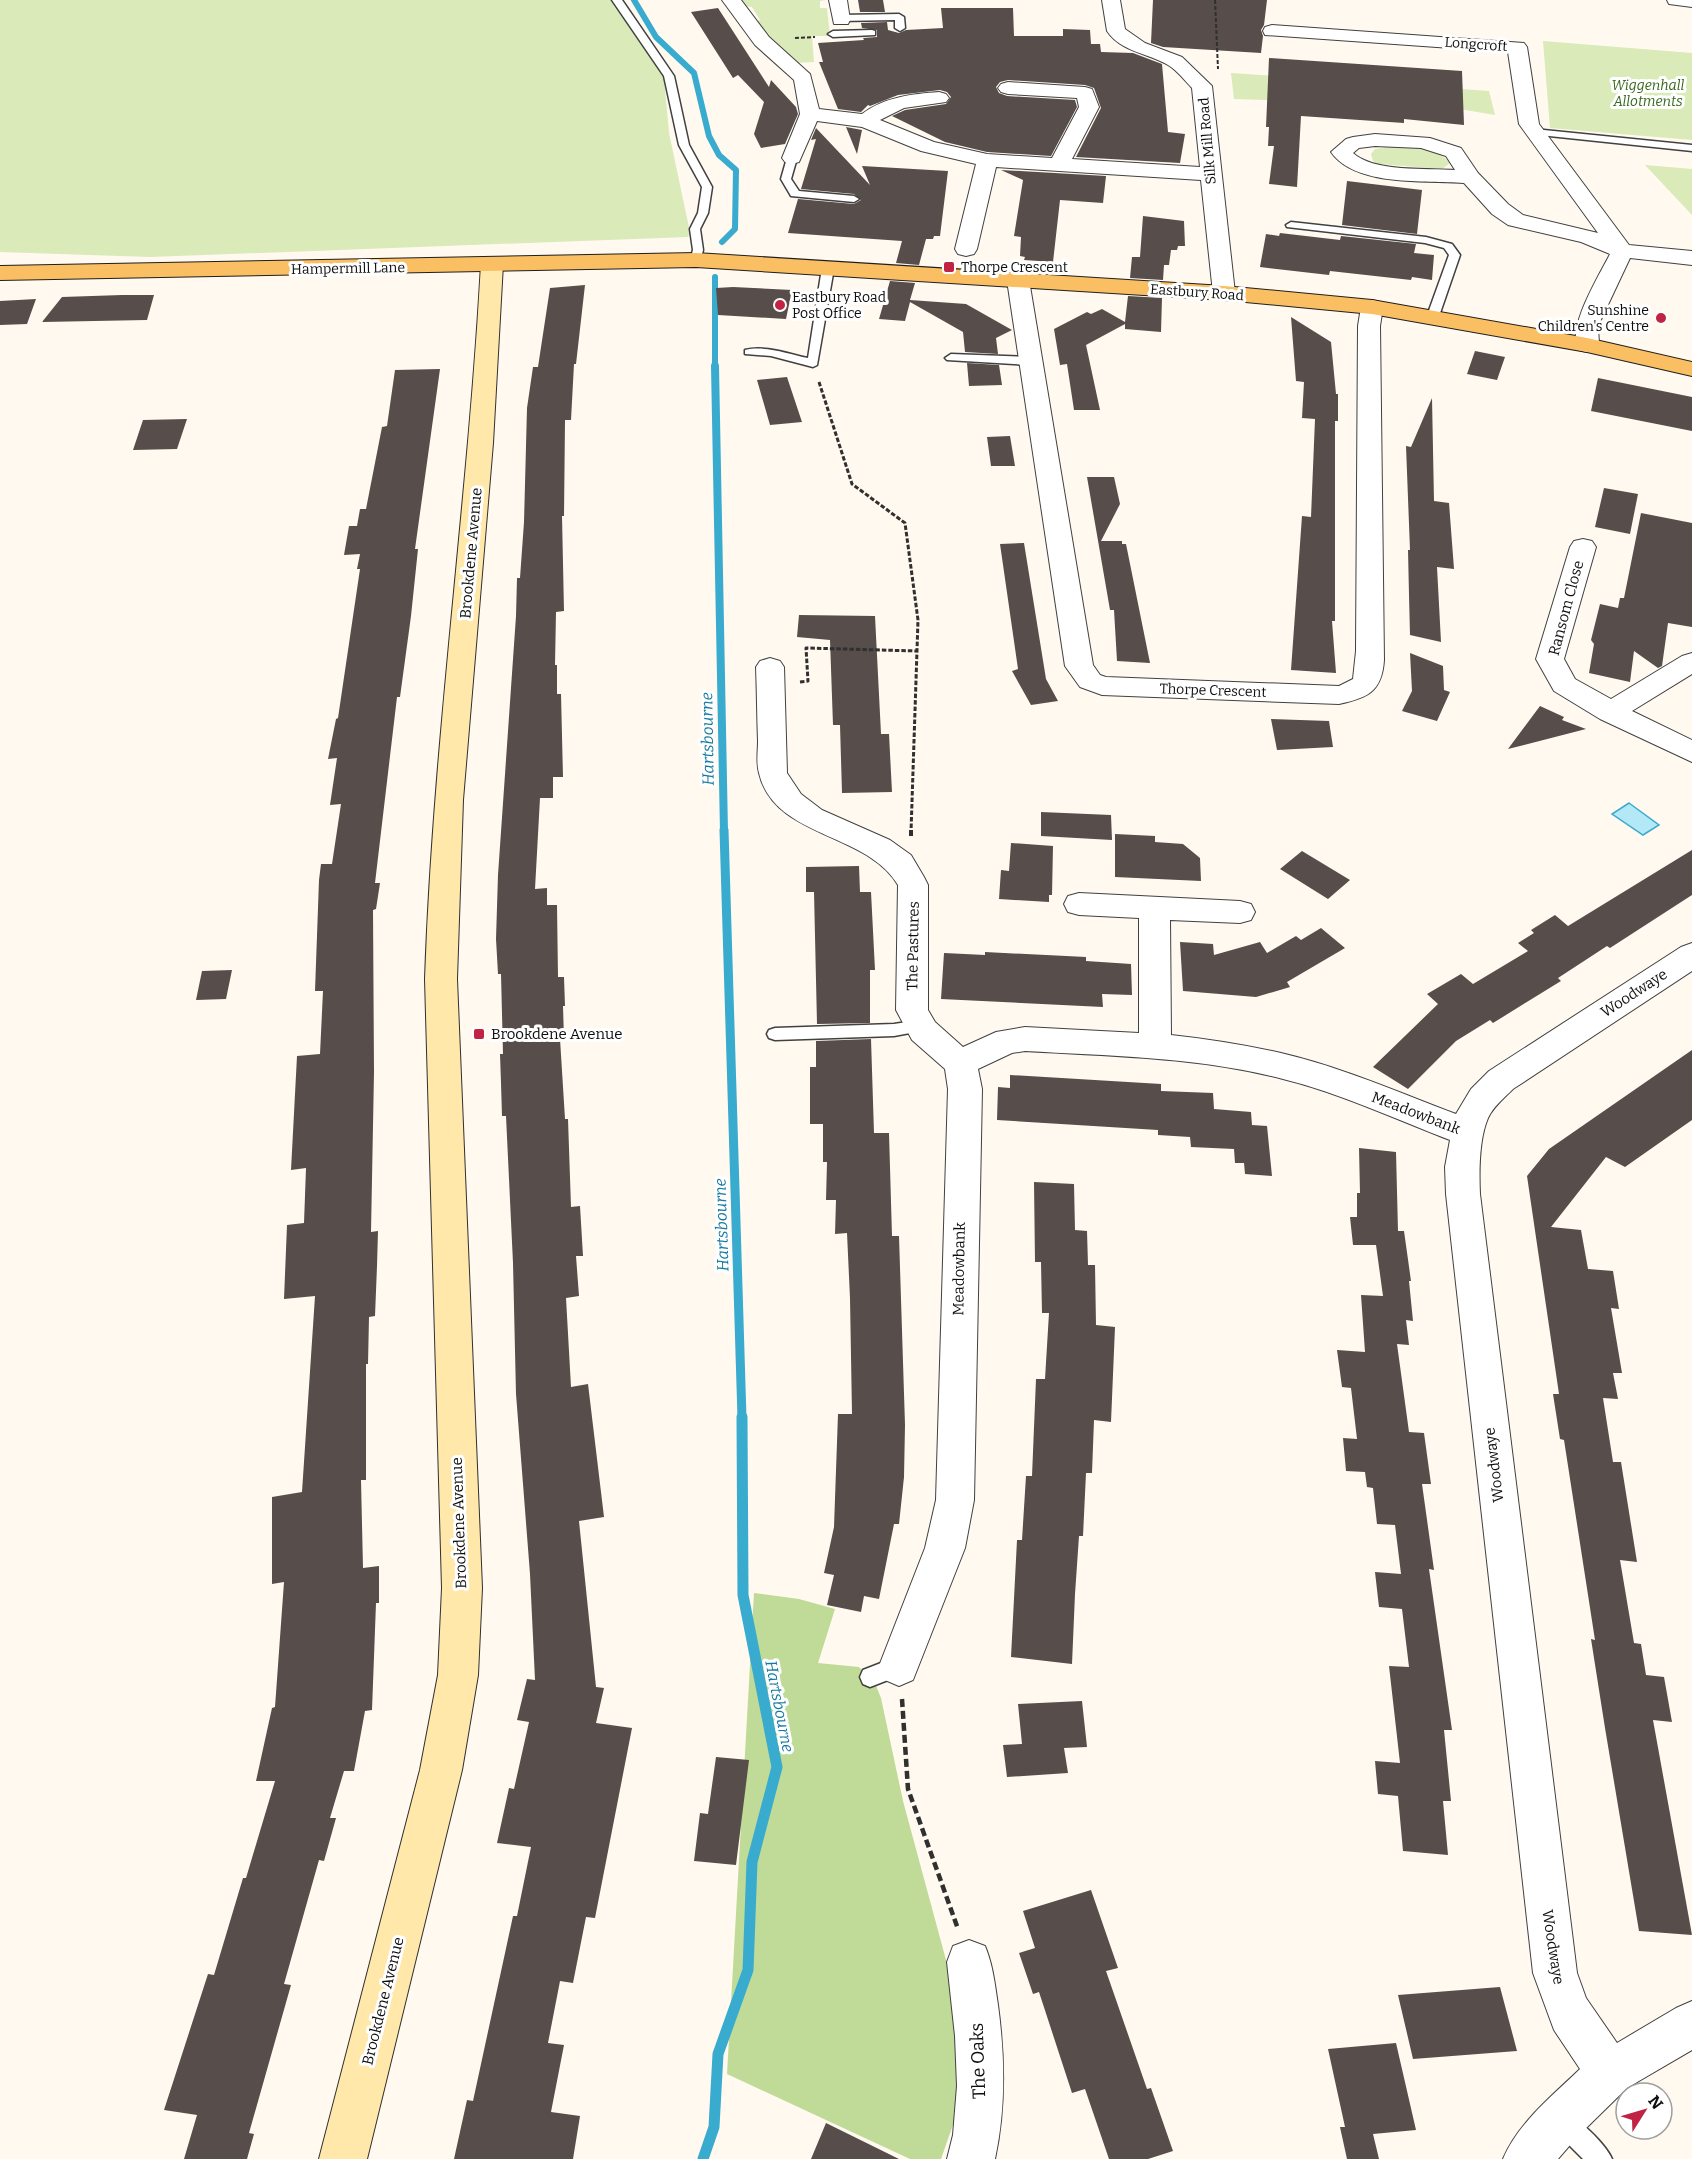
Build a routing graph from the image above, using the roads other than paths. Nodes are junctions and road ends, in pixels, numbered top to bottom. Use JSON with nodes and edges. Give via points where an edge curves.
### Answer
{"nodes":[{"id":1,"x":617,"y":0,"type":"edge"},
{"id":2,"x":731,"y":0,"type":"edge"},
{"id":3,"x":1111,"y":0,"type":"edge"},
{"id":4,"x":1676,"y":0,"type":"edge"},
{"id":5,"x":1692,"y":1,"type":"edge"},
{"id":6,"x":870,"y":17,"type":"junction"},
{"id":7,"x":838,"y":18,"type":"edge"},
{"id":8,"x":900,"y":28,"type":"dead end"},
{"id":9,"x":1272,"y":31,"type":"dead end"},
{"id":10,"x":1008,"y":88,"type":"dead end"},
{"id":11,"x":939,"y":98,"type":"dead end"},
{"id":12,"x":810,"y":114,"type":"junction"},
{"id":13,"x":866,"y":121,"type":"junction"},
{"id":14,"x":1534,"y":132,"type":"junction"},
{"id":15,"x":1692,"y":148,"type":"edge"},
{"id":16,"x":792,"y":158,"type":"joint"},
{"id":17,"x":987,"y":160,"type":"junction"},
{"id":18,"x":1059,"y":163,"type":"junction"},
{"id":19,"x":1209,"y":174,"type":"junction"},
{"id":20,"x":1470,"y":177,"type":"junction"},
{"id":21,"x":854,"y":199,"type":"dead end"},
{"id":22,"x":1291,"y":225,"type":"dead end"},
{"id":23,"x":966,"y":249,"type":"dead end"},
{"id":24,"x":1622,"y":251,"type":"junction"},
{"id":25,"x":1692,"y":258,"type":"edge"},
{"id":26,"x":696,"y":260,"type":"junction"},
{"id":27,"x":492,"y":264,"type":"junction"},
{"id":28,"x":828,"y":268,"type":"junction"},
{"id":29,"x":0,"y":273,"type":"edge"},
{"id":30,"x":1018,"y":280,"type":"junction"},
{"id":31,"x":1224,"y":293,"type":"junction"},
{"id":32,"x":1372,"y":307,"type":"junction"},
{"id":33,"x":1433,"y":316,"type":"junction"},
{"id":34,"x":1587,"y":345,"type":"junction"},
{"id":35,"x":749,"y":352,"type":"dead end"},
{"id":36,"x":951,"y":358,"type":"dead end"},
{"id":37,"x":1030,"y":361,"type":"junction"},
{"id":38,"x":1692,"y":369,"type":"edge"},
{"id":39,"x":1583,"y":547,"type":"dead end"},
{"id":40,"x":1692,"y":662,"type":"edge"},
{"id":41,"x":770,"y":679,"type":"road end"},
{"id":42,"x":1610,"y":711,"type":"junction"},
{"id":43,"x":1692,"y":752,"type":"edge"},
{"id":44,"x":1079,"y":903,"type":"dead end"},
{"id":45,"x":1154,"y":908,"type":"junction"},
{"id":46,"x":1240,"y":912,"type":"dead end"},
{"id":47,"x":1692,"y":955,"type":"edge"},
{"id":48,"x":920,"y":1026,"type":"junction"},
{"id":49,"x":775,"y":1034,"type":"dead end"},
{"id":50,"x":1155,"y":1046,"type":"junction"},
{"id":51,"x":960,"y":1063,"type":"junction"},
{"id":52,"x":1467,"y":1132,"type":"junction"},
{"id":53,"x":885,"y":1671,"type":"road end"},
{"id":54,"x":969,"y":1962,"type":"road end"},
{"id":55,"x":1692,"y":2024,"type":"edge"},
{"id":56,"x":1611,"y":2072,"type":"junction"},
{"id":57,"x":1560,"y":2120,"type":"junction"},
{"id":58,"x":343,"y":2159,"type":"edge"},
{"id":59,"x":971,"y":2159,"type":"edge"},
{"id":60,"x":1527,"y":2159,"type":"edge"},
{"id":61,"x":1600,"y":2159,"type":"edge"}],
"edges":[{"from":1,"to":26,"type":"lane","via":[[669,76],[684,146],[707,187],[703,213],[695,229]]},
{"from":2,"to":12,"type":"street","via":[[762,41],[803,78]]},
{"from":3,"to":19,"type":"street","name":"Silk Mill Road","via":[[1116,31],[1138,47],[1175,61],[1202,86]]},
{"from":4,"to":5,"type":"street"},
{"from":6,"to":7,"type":"lane"},
{"from":6,"to":7,"type":"lane","via":[[872,37]]},
{"from":6,"to":8,"type":"lane","via":[[899,17]]},
{"from":9,"to":14,"type":"street","name":"Longcroft","via":[[1517,47],[1529,124]]},
{"from":10,"to":18,"type":"street","via":[[1085,93],[1089,107]]},
{"from":11,"to":13,"type":"street","via":[[897,103],[882,108]]},
{"from":12,"to":13,"type":"street"},
{"from":12,"to":16,"type":"street"},
{"from":13,"to":17,"type":"street","via":[[928,147]]},
{"from":14,"to":15,"type":"lane"},
{"from":14,"to":24,"type":"street","name":"Longcroft"},
{"from":16,"to":21,"type":"lane","via":[[786,179],[795,194]]},
{"from":17,"to":18,"type":"street"},
{"from":17,"to":23,"type":"street"},
{"from":18,"to":19,"type":"street"},
{"from":19,"to":31,"type":"street","name":"Silk Mill Road"},
{"from":20,"to":20,"type":"street","via":[[1454,152],[1423,142],[1375,140],[1353,143],[1341,152],[1352,163],[1373,171]]},
{"from":20,"to":24,"type":"street","via":[[1516,220],[1588,237]]},
{"from":22,"to":33,"type":"lane","via":[[1426,240],[1448,246],[1455,255]]},
{"from":24,"to":25,"type":"street"},
{"from":24,"to":34,"type":"street","via":[[1587,326]]},
{"from":26,"to":27,"type":"main road","name":"Hampermill Lane"},
{"from":26,"to":28,"type":"main road","name":"Eastbury Road"},
{"from":27,"to":29,"type":"main road","name":"Hampermill Lane"},
{"from":27,"to":58,"type":"main road","name":"Brookdene Avenue","via":[[480,459],[442,897],[462,1587],[458,1675],[441,1770]]},
{"from":28,"to":30,"type":"main road","name":"Eastbury Road"},
{"from":28,"to":35,"type":"lane","via":[[813,363]]},
{"from":30,"to":31,"type":"main road","name":"Eastbury Road"},
{"from":30,"to":37,"type":"street","name":"Thorpe Crescent"},
{"from":31,"to":32,"type":"main road","name":"Eastbury Road"},
{"from":32,"to":33,"type":"main road","name":"Eastbury Road"},
{"from":32,"to":37,"type":"street","name":"Thorpe Crescent","via":[[1368,400],[1370,674],[1362,687],[1348,693],[1108,686],[1095,684],[1086,677],[1079,666]]},
{"from":33,"to":34,"type":"main road","name":"Eastbury Road"},
{"from":34,"to":38,"type":"main road","name":"Eastbury Road"},
{"from":36,"to":37,"type":"lane"},
{"from":39,"to":42,"type":"street","name":"Ransom Close","via":[[1550,659],[1564,685]]},
{"from":40,"to":42,"type":"street"},
{"from":41,"to":48,"type":"street","name":"The Pastures","via":[[773,773],[780,788],[812,817],[879,847],[900,863],[913,885],[912,1010]]},
{"from":42,"to":43,"type":"street","name":"Ransom Close"},
{"from":44,"to":45,"type":"street"},
{"from":45,"to":46,"type":"street"},
{"from":45,"to":50,"type":"street"},
{"from":47,"to":52,"type":"street","name":"Woodwaye","via":[[1501,1080],[1483,1098]]},
{"from":48,"to":49,"type":"lane"},
{"from":48,"to":51,"type":"street","name":"The Pastures"},
{"from":50,"to":51,"type":"street","name":"Meadowbank","via":[[1025,1039],[1007,1041]]},
{"from":50,"to":52,"type":"street","name":"Meadowbank","via":[[1216,1054],[1318,1076]]},
{"from":51,"to":53,"type":"street","name":"Meadowbank","via":[[964,1089],[955,1500],[945,1548]]},
{"from":52,"to":56,"type":"street","name":"Woodwaye","via":[[1463,1194],[1555,1973],[1572,2020]]},
{"from":54,"to":59,"type":"street","name":"The Oaks","via":[[980,2071],[979,2116]]},
{"from":55,"to":56,"type":"street"},
{"from":56,"to":57,"type":"street"},
{"from":57,"to":60,"type":"street"},
{"from":57,"to":61,"type":"lane"}]}
